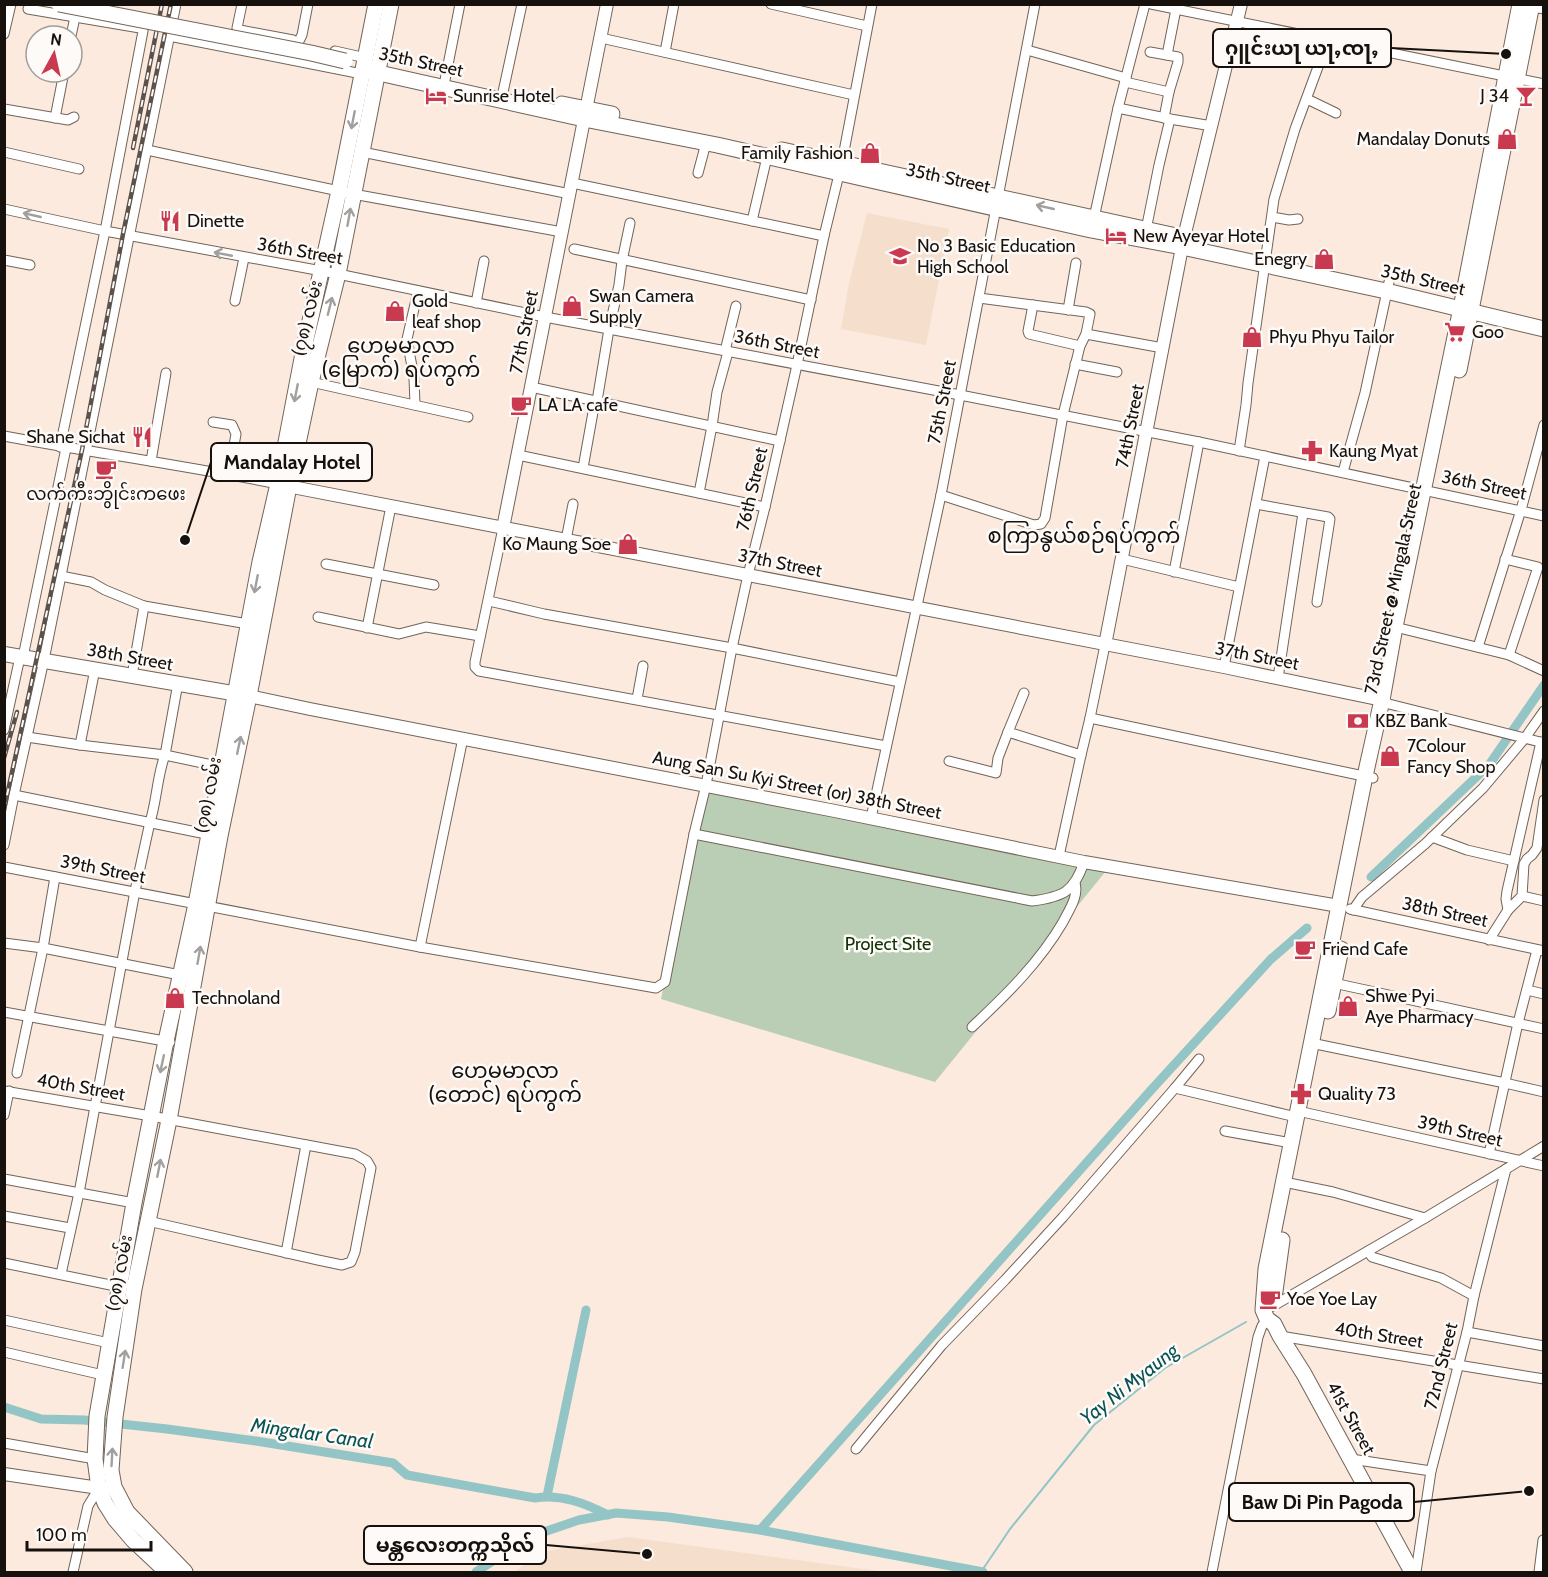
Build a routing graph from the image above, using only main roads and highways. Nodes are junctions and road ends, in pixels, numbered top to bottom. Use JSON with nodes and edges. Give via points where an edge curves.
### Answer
{"nodes":[{"id":1,"x":58,"y":4,"type":"edge"},
{"id":2,"x":376,"y":4,"type":"edge"},
{"id":3,"x":391,"y":4,"type":"edge"},
{"id":4,"x":1530,"y":6,"type":"edge"},
{"id":5,"x":369,"y":67,"type":"junction"},
{"id":6,"x":585,"y":114,"type":"junction"},
{"id":7,"x":840,"y":168,"type":"junction"},
{"id":8,"x":346,"y":192,"type":"junction"},
{"id":9,"x":1069,"y":219,"type":"junction"},
{"id":10,"x":1183,"y":242,"type":"junction"},
{"id":11,"x":1467,"y":305,"type":"junction"},
{"id":12,"x":1544,"y":319,"type":"edge"},
{"id":13,"x":1544,"y":329,"type":"edge"},
{"id":14,"x":283,"y":485,"type":"junction"},
{"id":15,"x":4,"y":654,"type":"edge"},
{"id":16,"x":242,"y":694,"type":"junction"},
{"id":17,"x":188,"y":977,"type":"junction"},
{"id":18,"x":1301,"y":1113,"type":"junction"},
{"id":19,"x":1288,"y":1183,"type":"junction"},
{"id":20,"x":1271,"y":1319,"type":"joint"},
{"id":21,"x":106,"y":1488,"type":"junction"},
{"id":22,"x":167,"y":1572,"type":"edge"},
{"id":23,"x":185,"y":1572,"type":"edge"},
{"id":24,"x":1414,"y":1572,"type":"edge"}],
"edges":[{"from":1,"to":5,"type":"main road","name":"35th Street","bridge":true},
{"from":2,"to":5,"type":"main road","name":"(၇၈) လမ်း"},
{"from":3,"to":5,"type":"main road","name":"(၇၈) လမ်း"},
{"from":4,"to":11,"type":"main road","name":"73rd Street @ Mingala Street","via":[[1511,77]]},
{"from":5,"to":6,"type":"main road","name":"35th Street","via":[[452,89]]},
{"from":5,"to":6,"type":"main road","name":"35th Street","via":[[503,92]]},
{"from":5,"to":8,"type":"main road","name":"(၇၈) လမ်း","one_way":true},
{"from":5,"to":8,"type":"main road","name":"(၇၈) လမ်း","via":[[362,152]]},
{"from":6,"to":7,"type":"main road","name":"35th Street"},
{"from":6,"to":7,"type":"main road","name":"35th Street","via":[[767,157]]},
{"from":7,"to":9,"type":"main road","name":"35th Street"},
{"from":8,"to":14,"type":"main road","name":"(၇၈) လမ်း","one_way":true,"via":[[304,348]]},
{"from":14,"to":8,"type":"main road","name":"(၇၈) လမ်း","one_way":true,"via":[[338,274]]},
{"from":9,"to":10,"type":"main road","name":"35th Street"},
{"from":9,"to":10,"type":"main road","name":"35th Street","via":[[1094,218]]},
{"from":10,"to":11,"type":"main road","name":"35th Street"},
{"from":11,"to":12,"type":"main road","name":"35th Street"},
{"from":11,"to":13,"type":"main road","name":"35th Street"},
{"from":11,"to":18,"type":"main road","name":"73rd Street @ Mingala Street","via":[[1369,777],[1347,908]]},
{"from":14,"to":16,"type":"main road","name":"(၇၈) လမ်း"},
{"from":14,"to":16,"type":"main road","name":"(၇၈) လမ်း","one_way":true,"via":[[260,562],[248,624]]},
{"from":15,"to":16,"type":"main road","name":"38th Street"},
{"from":16,"to":17,"type":"main road","name":"(၇၈) လမ်း"},
{"from":21,"to":17,"type":"main road","name":"(၇၈) လမ်း","one_way":true,"via":[[135,1289],[182,1045]]},
{"from":17,"to":21,"type":"main road","name":"(၇၈) လမ်း","one_way":true,"via":[[166,1041],[103,1375],[95,1459]]},
{"from":18,"to":19,"type":"main road","name":"73rd Street @ Mingala Street"},
{"from":18,"to":19,"type":"main road","name":"73rd Street @ Mingala Street","via":[[1291,1143]]},
{"from":19,"to":20,"type":"main road","name":"73rd Street @ Mingala Street","via":[[1272,1269]]},
{"from":20,"to":24,"type":"main road","name":"41st Street"},
{"from":21,"to":22,"type":"main road","name":"(၇၈) လမ်း","via":[[105,1503],[116,1519]]},
{"from":21,"to":23,"type":"main road","name":"(၇၈) လမ်း"}]}
